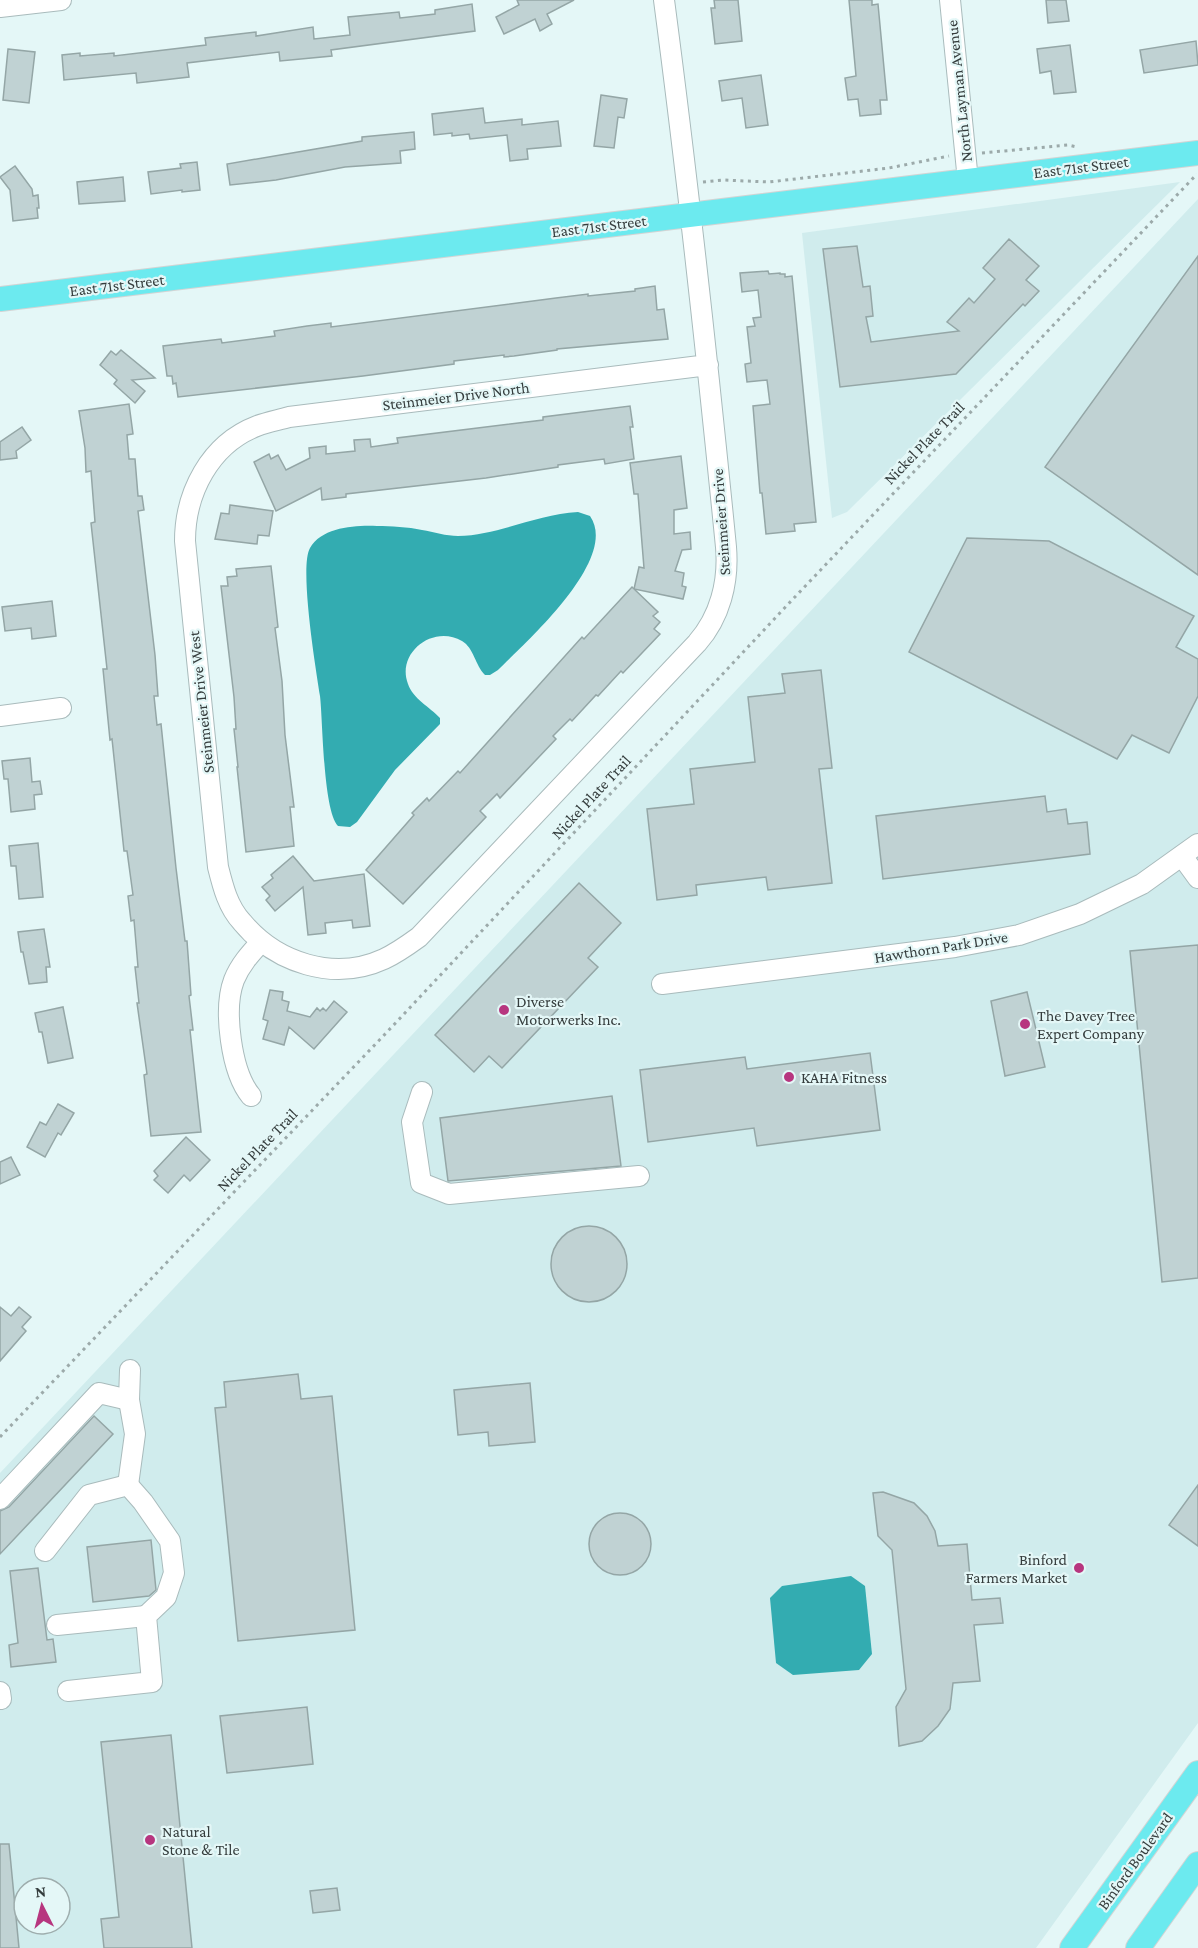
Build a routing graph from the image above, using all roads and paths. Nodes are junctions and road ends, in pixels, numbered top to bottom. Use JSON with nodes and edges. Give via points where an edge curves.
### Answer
{"nodes":[{"id":1,"x":62,"y":0,"type":"edge"},
{"id":2,"x":664,"y":0,"type":"edge"},
{"id":3,"x":950,"y":0,"type":"edge"},
{"id":4,"x":0,"y":7,"type":"edge"},
{"id":5,"x":1078,"y":147,"type":"dead end"},
{"id":6,"x":1198,"y":153,"type":"edge"},
{"id":7,"x":965,"y":154,"type":"junction"},
{"id":8,"x":1198,"y":173,"type":"edge"},
{"id":9,"x":968,"y":181,"type":"junction"},
{"id":10,"x":688,"y":184,"type":"junction"},
{"id":11,"x":692,"y":214,"type":"junction"},
{"id":12,"x":0,"y":299,"type":"edge"},
{"id":13,"x":708,"y":365,"type":"junction"},
{"id":14,"x":216,"y":456,"type":"joint"},
{"id":15,"x":61,"y":708,"type":"dead end"},
{"id":16,"x":0,"y":716,"type":"edge"},
{"id":17,"x":1198,"y":843,"type":"edge"},
{"id":18,"x":1182,"y":856,"type":"junction"},
{"id":19,"x":1198,"y":878,"type":"edge"},
{"id":20,"x":261,"y":942,"type":"junction"},
{"id":21,"x":662,"y":984,"type":"dead end"},
{"id":22,"x":422,"y":1092,"type":"dead end"},
{"id":23,"x":251,"y":1096,"type":"dead end"},
{"id":24,"x":639,"y":1176,"type":"dead end"},
{"id":25,"x":130,"y":1370,"type":"dead end"},
{"id":26,"x":129,"y":1400,"type":"junction"},
{"id":27,"x":0,"y":1437,"type":"edge"},
{"id":28,"x":128,"y":1485,"type":"junction"},
{"id":29,"x":0,"y":1498,"type":"edge"},
{"id":30,"x":45,"y":1551,"type":"dead end"},
{"id":31,"x":146,"y":1616,"type":"junction"},
{"id":32,"x":57,"y":1625,"type":"dead end"},
{"id":33,"x":68,"y":1691,"type":"dead end"},
{"id":34,"x":1198,"y":1773,"type":"edge"},
{"id":35,"x":1198,"y":1864,"type":"edge"},
{"id":36,"x":1072,"y":1948,"type":"edge"},
{"id":37,"x":1138,"y":1948,"type":"edge"}],
"edges":[{"from":1,"to":4,"type":"street"},
{"from":2,"to":10,"type":"street","name":"Steinmeier Drive"},
{"from":3,"to":7,"type":"street","name":"North Layman Avenue"},
{"from":5,"to":7,"type":"path"},
{"from":6,"to":9,"type":"main road","name":"East 71st Street"},
{"from":7,"to":9,"type":"street","name":"North Layman Avenue"},
{"from":7,"to":10,"type":"path","via":[[889,168],[769,182],[723,180]]},
{"from":8,"to":27,"type":"path","name":"Nickel Plate Trail"},
{"from":9,"to":11,"type":"main road","name":"East 71st Street"},
{"from":10,"to":11,"type":"street","name":"Steinmeier Drive"},
{"from":11,"to":12,"type":"main road","name":"East 71st Street"},
{"from":11,"to":13,"type":"street","name":"Steinmeier Drive"},
{"from":13,"to":14,"type":"street","name":"Steinmeier Drive North","via":[[289,417],[253,428]]},
{"from":13,"to":20,"type":"street","name":"Steinmeier Drive","via":[[727,562],[719,605],[702,638],[427,928],[401,950],[353,968],[324,968],[295,962]]},
{"from":14,"to":20,"type":"street","name":"Steinmeier Drive West","via":[[191,497],[185,549],[218,867],[233,909]]},
{"from":15,"to":16,"type":"street"},
{"from":17,"to":18,"type":"street","name":"Hawthorn Park Drive"},
{"from":18,"to":19,"type":"street"},
{"from":18,"to":21,"type":"street","name":"Hawthorn Park Drive","via":[[1142,884],[1095,907],[1019,935],[955,947]]},
{"from":20,"to":23,"type":"street","via":[[235,978],[229,1008],[236,1070]]},
{"from":22,"to":24,"type":"street","via":[[412,1122],[422,1183],[449,1194]]},
{"from":25,"to":26,"type":"street"},
{"from":26,"to":28,"type":"street","via":[[135,1434]]},
{"from":26,"to":29,"type":"street","via":[[99,1393]]},
{"from":28,"to":30,"type":"street","via":[[88,1495]]},
{"from":28,"to":31,"type":"street","via":[[170,1541],[174,1572],[166,1597]]},
{"from":31,"to":32,"type":"street"},
{"from":31,"to":33,"type":"street","via":[[152,1682]]},
{"from":34,"to":36,"type":"main road","name":"Binford Boulevard"},
{"from":35,"to":37,"type":"main road"}]}
